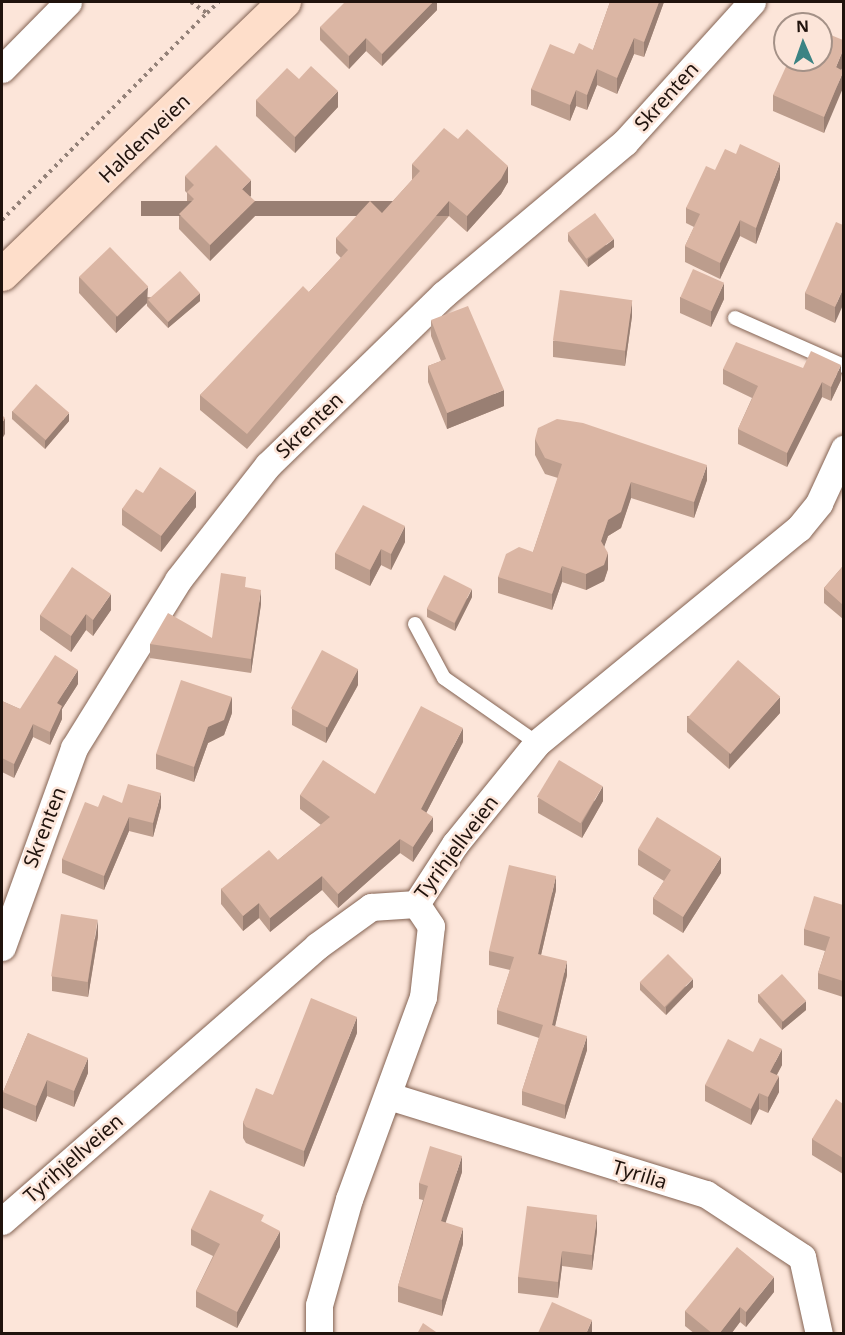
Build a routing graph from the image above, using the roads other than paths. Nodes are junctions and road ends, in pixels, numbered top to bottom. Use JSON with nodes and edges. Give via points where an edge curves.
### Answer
{"nodes":[{"id":1,"x":68,"y":2,"type":"edge"},
{"id":2,"x":284,"y":2,"type":"edge"},
{"id":3,"x":752,"y":2,"type":"edge"},
{"id":4,"x":2,"y":69,"type":"edge"},
{"id":5,"x":2,"y":274,"type":"edge"},
{"id":6,"x":735,"y":318,"type":"dead end"},
{"id":7,"x":843,"y":366,"type":"edge"},
{"id":8,"x":843,"y":449,"type":"edge"},
{"id":9,"x":415,"y":624,"type":"dead end"},
{"id":10,"x":537,"y":743,"type":"junction"},
{"id":11,"x":416,"y":903,"type":"junction"},
{"id":12,"x":2,"y":947,"type":"edge"},
{"id":13,"x":389,"y":1096,"type":"junction"},
{"id":14,"x":2,"y":1221,"type":"edge"},
{"id":15,"x":319,"y":1334,"type":"edge"},
{"id":16,"x":819,"y":1334,"type":"edge"}],
"edges":[{"from":1,"to":4,"type":"street"},
{"from":2,"to":5,"type":"main road","name":"Haldenveien"},
{"from":3,"to":12,"type":"street","name":"Skrenten","via":[[625,142],[444,294],[261,473],[178,580],[75,748]]},
{"from":6,"to":7,"type":"lane"},
{"from":8,"to":10,"type":"street","name":"Tyrihjellveien","via":[[819,502],[799,528]]},
{"from":9,"to":10,"type":"lane","via":[[444,678]]},
{"from":10,"to":11,"type":"street","name":"Tyrihjellveien","via":[[455,844]]},
{"from":11,"to":13,"type":"street","via":[[431,926],[431,945],[423,997]]},
{"from":11,"to":14,"type":"street","name":"Tyrihjellveien","via":[[372,907],[317,946]]},
{"from":13,"to":15,"type":"street","via":[[349,1199],[319,1305]]},
{"from":13,"to":16,"type":"street","name":"Tyrilia","via":[[706,1194],[802,1257]]}]}
